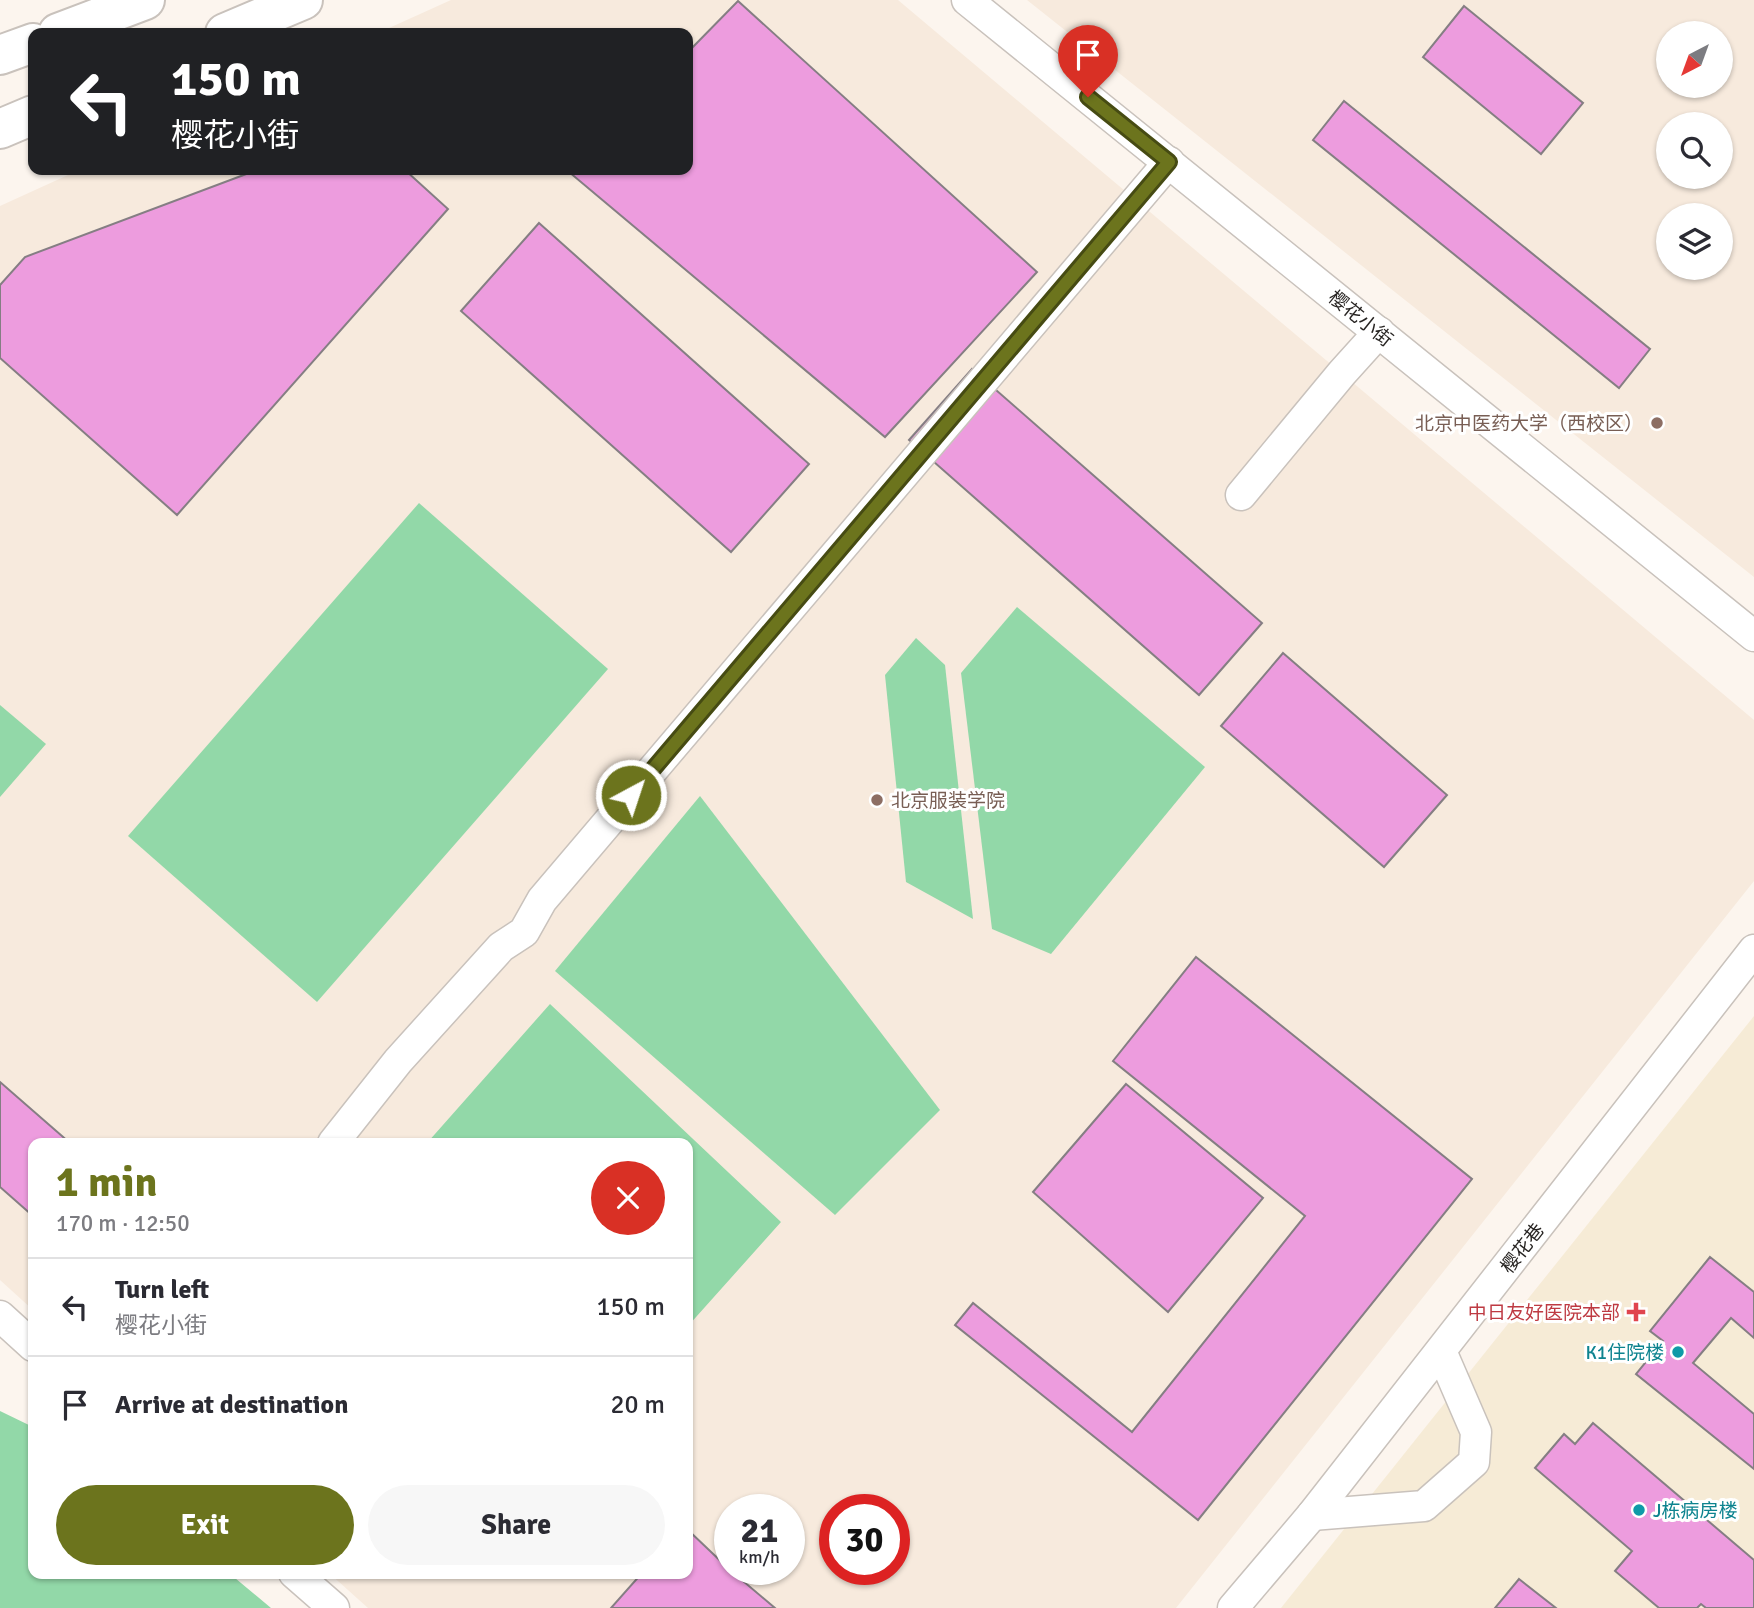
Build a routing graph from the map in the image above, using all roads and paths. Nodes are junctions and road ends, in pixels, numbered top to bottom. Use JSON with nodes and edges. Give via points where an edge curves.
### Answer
{"nodes":[{"id":1,"x":145,"y":0,"type":"edge"},
{"id":2,"x":303,"y":0,"type":"edge"},
{"id":3,"x":967,"y":0,"type":"edge"},
{"id":4,"x":71,"y":28,"type":"edge"},
{"id":5,"x":237,"y":28,"type":"edge"},
{"id":6,"x":28,"y":45,"type":"edge"},
{"id":7,"x":0,"y":55,"type":"edge"},
{"id":8,"x":28,"y":116,"type":"edge"},
{"id":9,"x":0,"y":129,"type":"edge"},
{"id":10,"x":1169,"y":162,"type":"junction"},
{"id":11,"x":1379,"y":332,"type":"junction"},
{"id":12,"x":1241,"y":495,"type":"dead end"},
{"id":13,"x":1754,"y":636,"type":"edge"},
{"id":14,"x":1754,"y":950,"type":"edge"},
{"id":15,"x":337,"y":1138,"type":"edge"},
{"id":16,"x":0,"y":1316,"type":"edge"},
{"id":17,"x":28,"y":1341,"type":"edge"},
{"id":18,"x":1441,"y":1351,"type":"junction"},
{"id":19,"x":1312,"y":1515,"type":"junction"},
{"id":20,"x":301,"y":1579,"type":"edge"},
{"id":21,"x":334,"y":1608,"type":"edge"},
{"id":22,"x":1233,"y":1608,"type":"edge"}],
"edges":[{"from":1,"to":4,"type":"main road"},
{"from":2,"to":5,"type":"main road"},
{"from":3,"to":10,"type":"street","name":"樱花小街"},
{"from":6,"to":7,"type":"main road"},
{"from":8,"to":9,"type":"main road"},
{"from":10,"to":11,"type":"street","name":"樱花小街"},
{"from":10,"to":15,"type":"street","via":[[542,900],[524,932],[501,947],[398,1061]]},
{"from":11,"to":12,"type":"street"},
{"from":11,"to":13,"type":"street","name":"樱花小街"},
{"from":14,"to":18,"type":"street","name":"樱花巷"},
{"from":16,"to":17,"type":"street"},
{"from":18,"to":19,"type":"street","name":"樱花巷"},
{"from":18,"to":19,"type":"street","via":[[1476,1432],[1474,1462],[1424,1506]]},
{"from":19,"to":22,"type":"street","name":"樱花巷"},
{"from":20,"to":21,"type":"street"}]}
